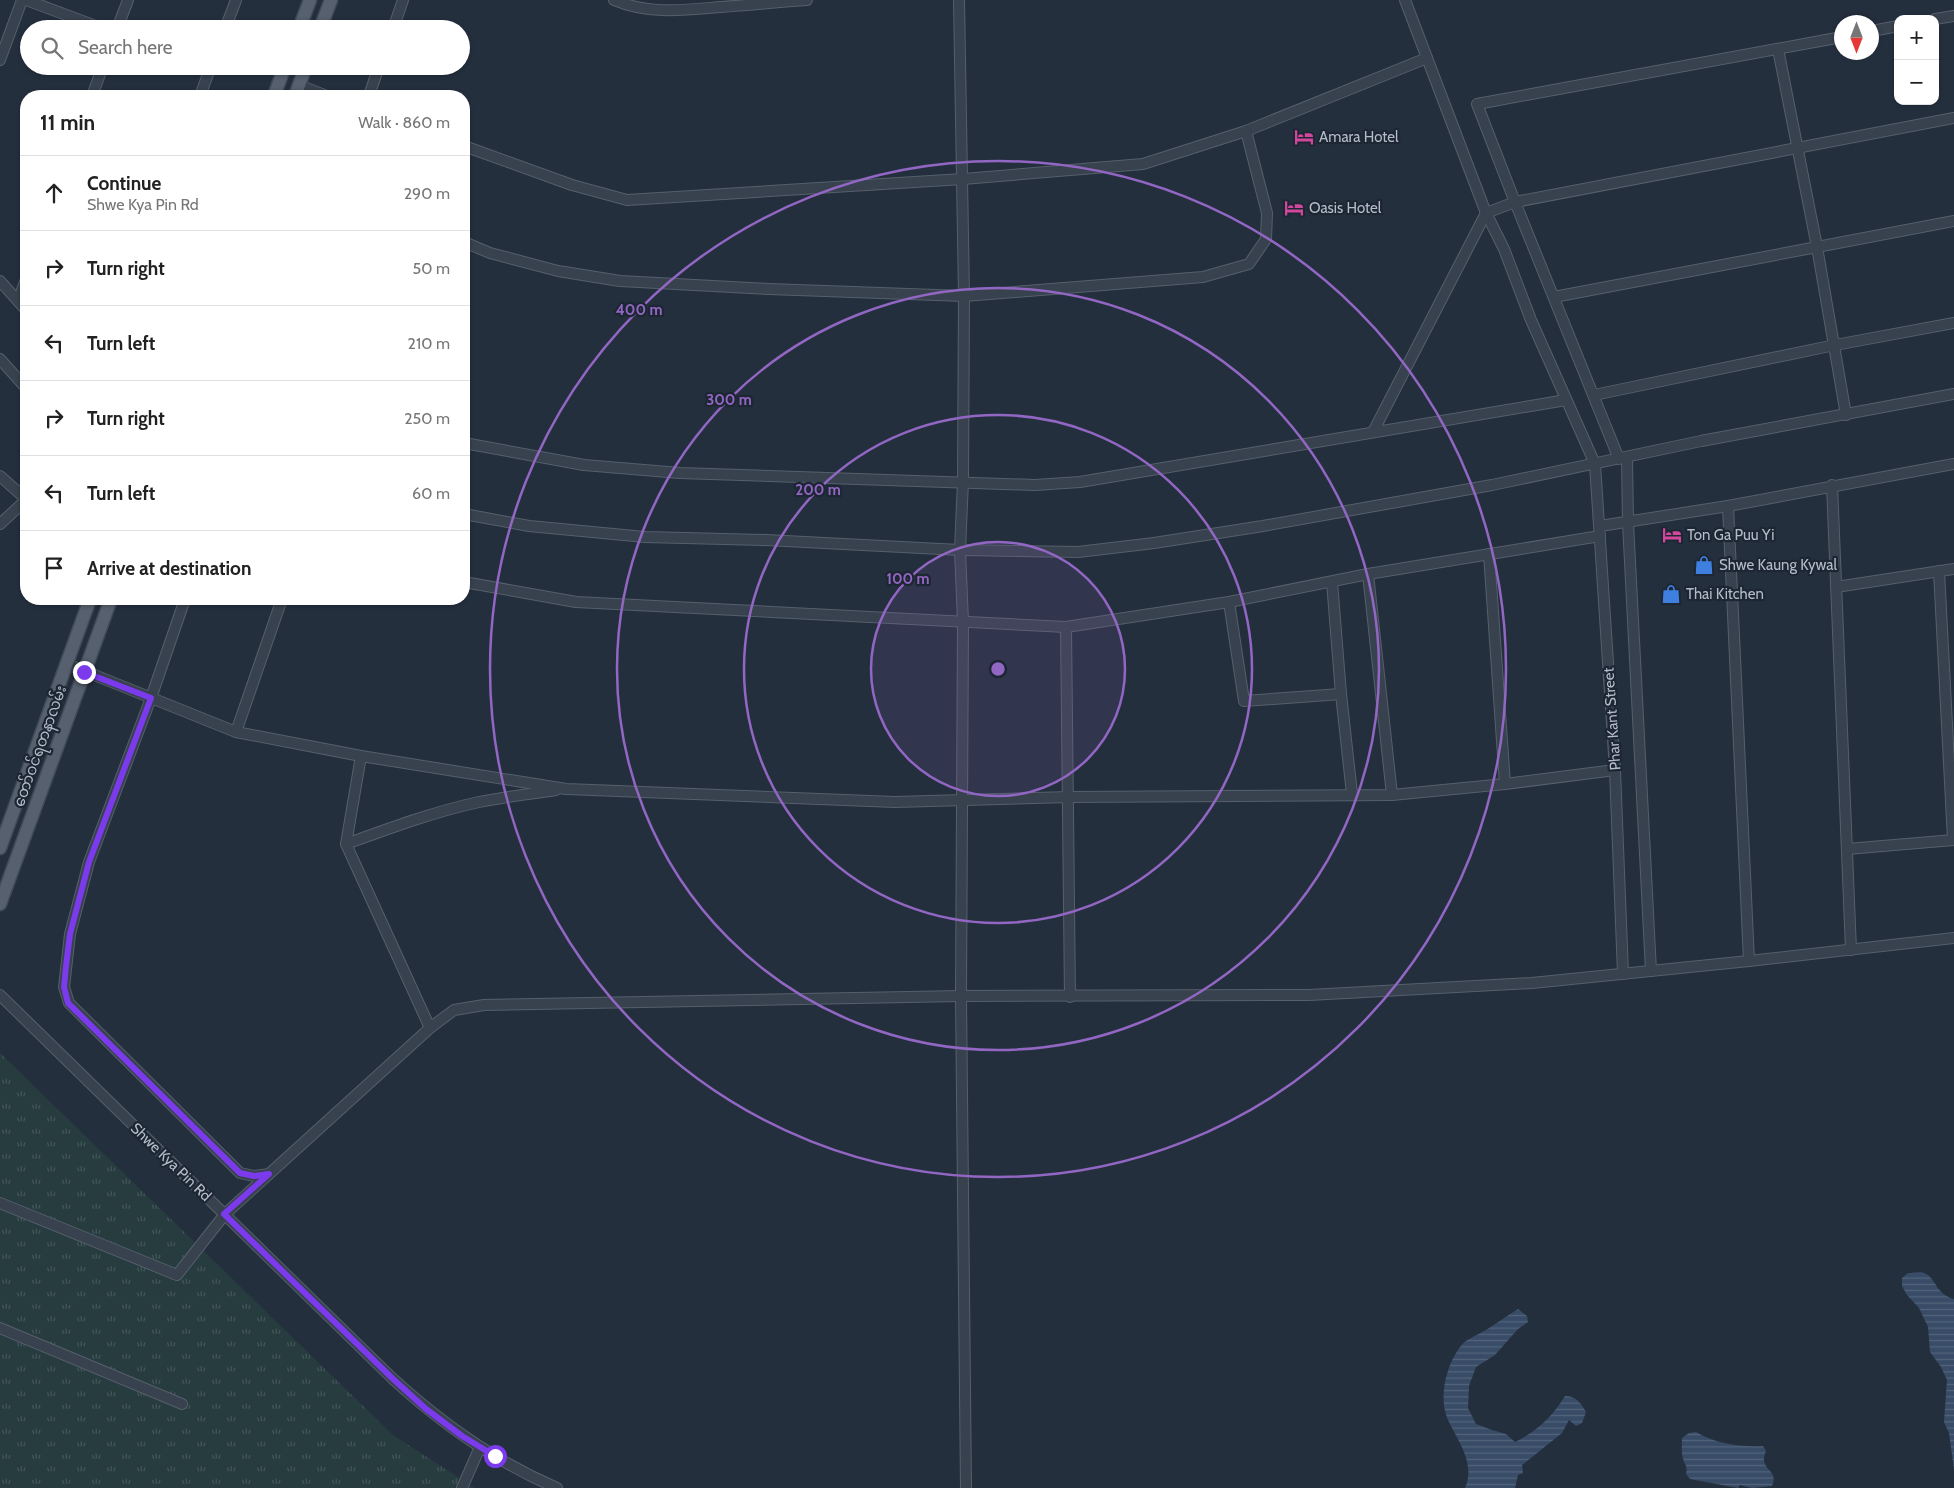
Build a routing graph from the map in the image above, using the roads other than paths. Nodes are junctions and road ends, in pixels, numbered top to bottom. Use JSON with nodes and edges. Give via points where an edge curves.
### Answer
{"nodes":[{"id":1,"x":24,"y":0,"type":"edge"},
{"id":2,"x":128,"y":0,"type":"edge"},
{"id":3,"x":236,"y":0,"type":"edge"},
{"id":4,"x":310,"y":0,"type":"edge"},
{"id":5,"x":331,"y":0,"type":"edge"},
{"id":6,"x":403,"y":0,"type":"edge"},
{"id":7,"x":614,"y":0,"type":"edge"},
{"id":8,"x":807,"y":0,"type":"edge"},
{"id":9,"x":959,"y":0,"type":"edge"},
{"id":10,"x":1405,"y":0,"type":"edge"},
{"id":11,"x":1954,"y":16,"type":"edge"},
{"id":12,"x":1939,"y":18,"type":"edge"},
{"id":13,"x":79,"y":20,"type":"edge"},
{"id":14,"x":120,"y":20,"type":"edge"},
{"id":15,"x":228,"y":20,"type":"edge"},
{"id":16,"x":302,"y":20,"type":"edge"},
{"id":17,"x":323,"y":20,"type":"edge"},
{"id":18,"x":396,"y":20,"type":"edge"},
{"id":19,"x":1894,"y":27,"type":"edge"},
{"id":20,"x":1879,"y":30,"type":"edge"},
{"id":21,"x":1834,"y":38,"type":"edge"},
{"id":22,"x":1778,"y":49,"type":"junction"},
{"id":23,"x":1426,"y":58,"type":"junction"},
{"id":24,"x":0,"y":60,"type":"edge"},
{"id":25,"x":100,"y":75,"type":"edge"},
{"id":26,"x":207,"y":75,"type":"edge"},
{"id":27,"x":282,"y":75,"type":"edge"},
{"id":28,"x":303,"y":75,"type":"edge"},
{"id":29,"x":376,"y":75,"type":"edge"},
{"id":30,"x":94,"y":90,"type":"edge"},
{"id":31,"x":202,"y":90,"type":"edge"},
{"id":32,"x":276,"y":90,"type":"edge"},
{"id":33,"x":297,"y":90,"type":"edge"},
{"id":34,"x":371,"y":90,"type":"edge"},
{"id":35,"x":1954,"y":118,"type":"edge"},
{"id":36,"x":1246,"y":132,"type":"junction"},
{"id":37,"x":470,"y":148,"type":"edge"},
{"id":38,"x":1796,"y":148,"type":"junction"},
{"id":39,"x":963,"y":179,"type":"junction"},
{"id":40,"x":1515,"y":202,"type":"junction"},
{"id":41,"x":1486,"y":213,"type":"junction"},
{"id":42,"x":1954,"y":220,"type":"edge"},
{"id":43,"x":470,"y":245,"type":"edge"},
{"id":44,"x":1817,"y":246,"type":"junction"},
{"id":45,"x":0,"y":281,"type":"edge"},
{"id":46,"x":20,"y":296,"type":"edge"},
{"id":47,"x":964,"y":296,"type":"junction"},
{"id":48,"x":1554,"y":297,"type":"junction"},
{"id":49,"x":18,"y":301,"type":"junction"},
{"id":50,"x":20,"y":303,"type":"edge"},
{"id":51,"x":1954,"y":323,"type":"edge"},
{"id":52,"x":1835,"y":345,"type":"junction"},
{"id":53,"x":0,"y":359,"type":"edge"},
{"id":54,"x":20,"y":381,"type":"edge"},
{"id":55,"x":1954,"y":394,"type":"edge"},
{"id":56,"x":1594,"y":395,"type":"junction"},
{"id":57,"x":1566,"y":400,"type":"junction"},
{"id":58,"x":1846,"y":415,"type":"junction"},
{"id":59,"x":1373,"y":432,"type":"junction"},
{"id":60,"x":470,"y":444,"type":"edge"},
{"id":61,"x":1623,"y":459,"type":"junction"},
{"id":62,"x":1595,"y":464,"type":"junction"},
{"id":63,"x":1954,"y":464,"type":"edge"},
{"id":64,"x":0,"y":476,"type":"edge"},
{"id":65,"x":963,"y":481,"type":"junction"},
{"id":66,"x":1832,"y":485,"type":"junction"},
{"id":67,"x":20,"y":494,"type":"edge"},
{"id":68,"x":20,"y":505,"type":"edge"},
{"id":69,"x":1728,"y":506,"type":"junction"},
{"id":70,"x":470,"y":515,"type":"edge"},
{"id":71,"x":1628,"y":523,"type":"junction"},
{"id":72,"x":0,"y":524,"type":"edge"},
{"id":73,"x":1600,"y":531,"type":"junction"},
{"id":74,"x":960,"y":550,"type":"junction"},
{"id":75,"x":1489,"y":554,"type":"junction"},
{"id":76,"x":1954,"y":569,"type":"edge"},
{"id":77,"x":1939,"y":571,"type":"junction"},
{"id":78,"x":1368,"y":574,"type":"junction"},
{"id":79,"x":1332,"y":582,"type":"junction"},
{"id":80,"x":470,"y":583,"type":"edge"},
{"id":81,"x":1836,"y":587,"type":"junction"},
{"id":82,"x":1229,"y":602,"type":"junction"},
{"id":83,"x":88,"y":605,"type":"edge"},
{"id":84,"x":109,"y":605,"type":"edge"},
{"id":85,"x":183,"y":605,"type":"edge"},
{"id":86,"x":280,"y":605,"type":"edge"},
{"id":87,"x":963,"y":622,"type":"junction"},
{"id":88,"x":1066,"y":627,"type":"junction"},
{"id":89,"x":66,"y":664,"type":"junction"},
{"id":90,"x":84,"y":672,"type":"junction"},
{"id":91,"x":1341,"y":694,"type":"junction"},
{"id":92,"x":151,"y":698,"type":"junction"},
{"id":93,"x":236,"y":732,"type":"junction"},
{"id":94,"x":361,"y":756,"type":"junction"},
{"id":95,"x":1615,"y":770,"type":"junction"},
{"id":96,"x":1505,"y":784,"type":"junction"},
{"id":97,"x":566,"y":789,"type":"junction"},
{"id":98,"x":1352,"y":794,"type":"junction"},
{"id":99,"x":1392,"y":795,"type":"junction"},
{"id":100,"x":1069,"y":797,"type":"junction"},
{"id":101,"x":963,"y":800,"type":"junction"},
{"id":102,"x":1954,"y":840,"type":"edge"},
{"id":103,"x":346,"y":844,"type":"junction"},
{"id":104,"x":0,"y":848,"type":"edge"},
{"id":105,"x":1847,"y":849,"type":"junction"},
{"id":106,"x":0,"y":904,"type":"edge"},
{"id":107,"x":1954,"y":938,"type":"edge"},
{"id":108,"x":1851,"y":950,"type":"junction"},
{"id":109,"x":1749,"y":962,"type":"junction"},
{"id":110,"x":1651,"y":971,"type":"junction"},
{"id":111,"x":1623,"y":974,"type":"junction"},
{"id":112,"x":0,"y":995,"type":"edge"},
{"id":113,"x":961,"y":996,"type":"junction"},
{"id":114,"x":1070,"y":997,"type":"junction"},
{"id":115,"x":430,"y":1028,"type":"junction"},
{"id":116,"x":269,"y":1174,"type":"junction"},
{"id":117,"x":0,"y":1203,"type":"edge"},
{"id":118,"x":224,"y":1214,"type":"junction"},
{"id":119,"x":0,"y":1328,"type":"edge"},
{"id":120,"x":182,"y":1404,"type":"dead end"},
{"id":121,"x":480,"y":1447,"type":"junction"},
{"id":122,"x":462,"y":1488,"type":"edge"},
{"id":123,"x":557,"y":1488,"type":"edge"},
{"id":124,"x":966,"y":1488,"type":"edge"}],
"edges":[{"from":1,"to":13,"type":"street"},
{"from":1,"to":24,"type":"street"},
{"from":2,"to":14,"type":"street"},
{"from":3,"to":15,"type":"street"},
{"from":4,"to":16,"type":"main road"},
{"from":5,"to":17,"type":"main road"},
{"from":6,"to":18,"type":"street"},
{"from":7,"to":8,"type":"street","via":[[653,11]]},
{"from":9,"to":39,"type":"street"},
{"from":10,"to":23,"type":"street","name":"Phar Kant Street"},
{"from":11,"to":12,"type":"street"},
{"from":19,"to":20,"type":"street"},
{"from":21,"to":22,"type":"street"},
{"from":22,"to":38,"type":"street"},
{"from":22,"to":40,"type":"street","via":[[1477,104]]},
{"from":23,"to":36,"type":"street"},
{"from":23,"to":41,"type":"street","name":"Phar Kant Street"},
{"from":25,"to":30,"type":"street"},
{"from":26,"to":31,"type":"street"},
{"from":27,"to":32,"type":"main road"},
{"from":28,"to":33,"type":"main road"},
{"from":29,"to":34,"type":"street"},
{"from":35,"to":38,"type":"street"},
{"from":36,"to":39,"type":"street","via":[[1143,164]]},
{"from":36,"to":47,"type":"street","via":[[1267,213],[1266,239],[1249,264],[1203,277]]},
{"from":37,"to":39,"type":"street","via":[[572,185],[627,200]]},
{"from":38,"to":40,"type":"street"},
{"from":38,"to":44,"type":"street"},
{"from":39,"to":47,"type":"street"},
{"from":40,"to":41,"type":"street"},
{"from":40,"to":48,"type":"street"},
{"from":41,"to":57,"type":"street","name":"Phar Kant Street"},
{"from":41,"to":59,"type":"street"},
{"from":42,"to":44,"type":"street"},
{"from":43,"to":47,"type":"street","via":[[558,272],[620,281]]},
{"from":44,"to":48,"type":"street"},
{"from":44,"to":52,"type":"street"},
{"from":45,"to":49,"type":"street"},
{"from":46,"to":49,"type":"street"},
{"from":47,"to":65,"type":"street"},
{"from":48,"to":56,"type":"street"},
{"from":49,"to":50,"type":"street"},
{"from":51,"to":52,"type":"street"},
{"from":52,"to":56,"type":"street"},
{"from":52,"to":58,"type":"street"},
{"from":53,"to":54,"type":"street"},
{"from":55,"to":58,"type":"street"},
{"from":56,"to":61,"type":"street"},
{"from":57,"to":59,"type":"street"},
{"from":57,"to":62,"type":"street","name":"Phar Kant Street"},
{"from":58,"to":61,"type":"street","via":[[1701,441]]},
{"from":59,"to":65,"type":"street","via":[[1080,482],[1035,485]]},
{"from":60,"to":65,"type":"street","via":[[584,465],[680,473]]},
{"from":61,"to":62,"type":"street"},
{"from":61,"to":71,"type":"street"},
{"from":62,"to":73,"type":"street","name":"Phar Kant Street"},
{"from":62,"to":74,"type":"street","via":[[1492,485],[1154,543],[1078,552]]},
{"from":63,"to":66,"type":"street"},
{"from":64,"to":67,"type":"street"},
{"from":65,"to":74,"type":"street"},
{"from":66,"to":69,"type":"street"},
{"from":66,"to":81,"type":"street"},
{"from":68,"to":72,"type":"street"},
{"from":69,"to":71,"type":"street"},
{"from":69,"to":109,"type":"street"},
{"from":70,"to":74,"type":"street","via":[[529,526],[646,536]]},
{"from":71,"to":73,"type":"street"},
{"from":71,"to":110,"type":"street"},
{"from":73,"to":75,"type":"street"},
{"from":73,"to":95,"type":"street","name":"Phar Kant Street"},
{"from":74,"to":87,"type":"street"},
{"from":75,"to":78,"type":"street"},
{"from":75,"to":96,"type":"street"},
{"from":76,"to":77,"type":"street"},
{"from":77,"to":81,"type":"street"},
{"from":77,"to":102,"type":"street"},
{"from":78,"to":79,"type":"street"},
{"from":78,"to":99,"type":"street"},
{"from":79,"to":82,"type":"street"},
{"from":79,"to":91,"type":"street"},
{"from":80,"to":87,"type":"street","via":[[576,602]]},
{"from":81,"to":105,"type":"street"},
{"from":82,"to":88,"type":"street"},
{"from":82,"to":91,"type":"street","via":[[1244,701]]},
{"from":83,"to":89,"type":"main road","name":"တော်ဝင်ရတနာလမ်း"},
{"from":84,"to":90,"type":"main road","name":"တော်ဝင်ရတနာလမ်း"},
{"from":85,"to":92,"type":"street"},
{"from":86,"to":93,"type":"street"},
{"from":87,"to":88,"type":"street"},
{"from":87,"to":101,"type":"street"},
{"from":88,"to":100,"type":"street"},
{"from":89,"to":90,"type":"street"},
{"from":89,"to":104,"type":"main road","name":"တော်ဝင်ရတနာလမ်း"},
{"from":90,"to":92,"type":"street"},
{"from":90,"to":106,"type":"main road","name":"တော်ဝင်ရတနာလမ်း"},
{"from":91,"to":98,"type":"street"},
{"from":92,"to":93,"type":"street"},
{"from":92,"to":116,"type":"street","via":[[89,862],[70,934],[64,987],[68,1003],[240,1173],[254,1176]]},
{"from":93,"to":94,"type":"street"},
{"from":94,"to":97,"type":"street"},
{"from":94,"to":103,"type":"street"},
{"from":95,"to":96,"type":"street"},
{"from":95,"to":111,"type":"street","name":"Phar Kant Street"},
{"from":96,"to":99,"type":"street"},
{"from":97,"to":101,"type":"street","via":[[895,802]]},
{"from":97,"to":103,"type":"street","via":[[480,802],[418,818]]},
{"from":98,"to":99,"type":"street"},
{"from":98,"to":100,"type":"street"},
{"from":100,"to":101,"type":"street"},
{"from":100,"to":114,"type":"street"},
{"from":101,"to":113,"type":"street"},
{"from":102,"to":105,"type":"street"},
{"from":103,"to":115,"type":"street"},
{"from":105,"to":108,"type":"street"},
{"from":107,"to":108,"type":"street"},
{"from":108,"to":109,"type":"street"},
{"from":109,"to":110,"type":"street"},
{"from":110,"to":111,"type":"street"},
{"from":111,"to":114,"type":"street","via":[[1532,983],[1309,995]]},
{"from":112,"to":118,"type":"street","name":"Shwe Kya Pin Rd"},
{"from":113,"to":114,"type":"street"},
{"from":113,"to":115,"type":"street","via":[[484,1005],[454,1010]]},
{"from":113,"to":124,"type":"street"},
{"from":115,"to":116,"type":"street"},
{"from":116,"to":118,"type":"street"},
{"from":117,"to":118,"type":"street","via":[[177,1276]]},
{"from":118,"to":121,"type":"street","name":"Shwe Kya Pin Rd","via":[[426,1409]]},
{"from":119,"to":120,"type":"street"},
{"from":121,"to":122,"type":"street"},
{"from":121,"to":123,"type":"street","name":"Shwe Kya Pin Rd"}]}
